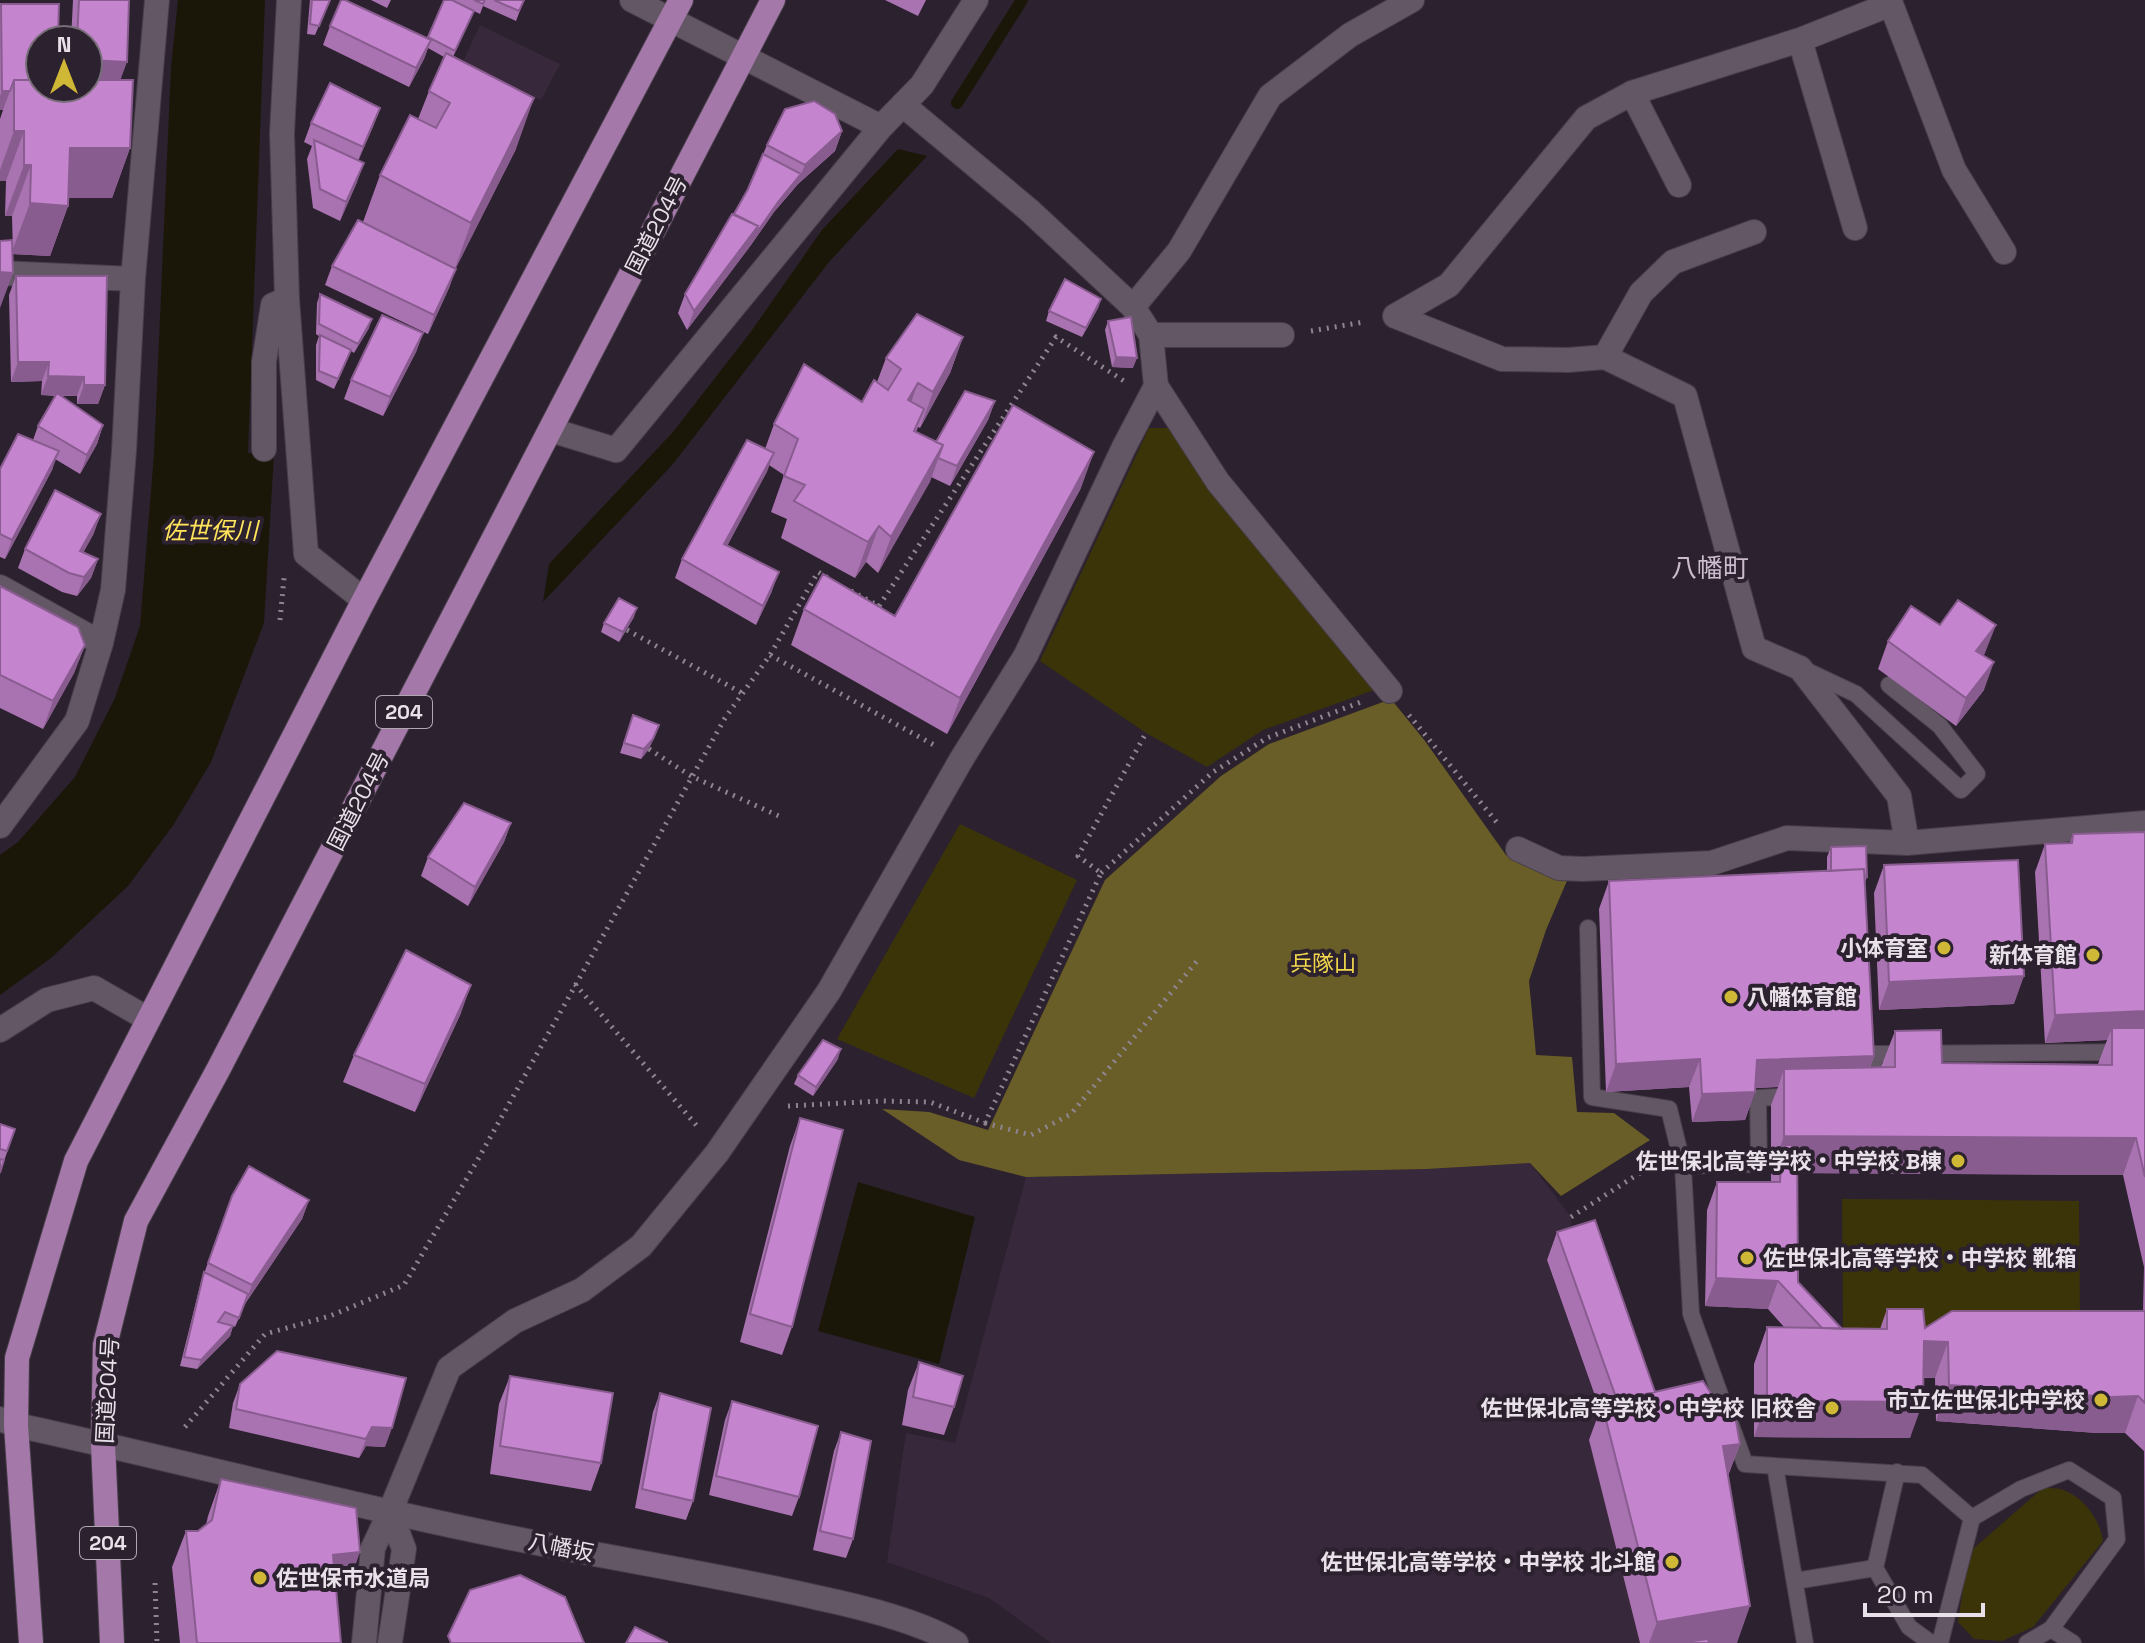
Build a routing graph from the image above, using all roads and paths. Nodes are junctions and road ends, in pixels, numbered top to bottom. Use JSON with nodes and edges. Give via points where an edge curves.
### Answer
{"nodes":[{"id":1,"x":157,"y":0,"type":"edge"},
{"id":2,"x":289,"y":0,"type":"edge"},
{"id":3,"x":632,"y":0,"type":"edge"},
{"id":4,"x":773,"y":0,"type":"edge"},
{"id":5,"x":976,"y":0,"type":"edge"},
{"id":6,"x":1412,"y":0,"type":"edge"},
{"id":7,"x":1890,"y":2,"type":"edge"},
{"id":8,"x":676,"y":10,"type":"edge"},
{"id":9,"x":1800,"y":40,"type":"junction"},
{"id":10,"x":743,"y":58,"type":"junction"},
{"id":11,"x":1632,"y":93,"type":"junction"},
{"id":12,"x":903,"y":105,"type":"junction"},
{"id":13,"x":881,"y":127,"type":"junction"},
{"id":14,"x":1679,"y":185,"type":"dead end"},
{"id":15,"x":1855,"y":228,"type":"dead end"},
{"id":16,"x":1754,"y":232,"type":"dead end"},
{"id":17,"x":2004,"y":252,"type":"dead end"},
{"id":18,"x":0,"y":273,"type":"edge"},
{"id":19,"x":133,"y":279,"type":"junction"},
{"id":20,"x":287,"y":299,"type":"junction"},
{"id":21,"x":1133,"y":307,"type":"junction"},
{"id":22,"x":1395,"y":316,"type":"junction"},
{"id":23,"x":1151,"y":335,"type":"junction"},
{"id":24,"x":1282,"y":335,"type":"joint"},
{"id":25,"x":1605,"y":357,"type":"junction"},
{"id":26,"x":1156,"y":386,"type":"junction"},
{"id":27,"x":551,"y":430,"type":"junction"},
{"id":28,"x":264,"y":449,"type":"dead end"},
{"id":29,"x":830,"y":579,"type":"edge"},
{"id":30,"x":842,"y":586,"type":"edge"},
{"id":31,"x":0,"y":587,"type":"edge"},
{"id":32,"x":284,"y":591,"type":"dead end"},
{"id":33,"x":364,"y":600,"type":"junction"},
{"id":34,"x":280,"y":620,"type":"dead end"},
{"id":35,"x":627,"y":630,"type":"edge"},
{"id":36,"x":101,"y":643,"type":"junction"},
{"id":37,"x":770,"y":655,"type":"junction"},
{"id":38,"x":1800,"y":668,"type":"junction"},
{"id":39,"x":1889,"y":685,"type":"dead end"},
{"id":40,"x":1390,"y":691,"type":"junction"},
{"id":41,"x":742,"y":693,"type":"junction"},
{"id":42,"x":1146,"y":733,"type":"dead end"},
{"id":43,"x":649,"y":749,"type":"edge"},
{"id":44,"x":961,"y":760,"type":"junction"},
{"id":45,"x":691,"y":776,"type":"junction"},
{"id":46,"x":781,"y":817,"type":"dead end"},
{"id":47,"x":2145,"y":823,"type":"edge"},
{"id":48,"x":0,"y":826,"type":"edge"},
{"id":49,"x":1907,"y":843,"type":"junction"},
{"id":50,"x":1518,"y":849,"type":"joint"},
{"id":51,"x":1101,"y":873,"type":"junction"},
{"id":52,"x":1588,"y":928,"type":"dead end"},
{"id":53,"x":1197,"y":961,"type":"dead end"},
{"id":54,"x":575,"y":984,"type":"junction"},
{"id":55,"x":148,"y":1019,"type":"junction"},
{"id":56,"x":0,"y":1030,"type":"edge"},
{"id":57,"x":2145,"y":1052,"type":"edge"},
{"id":58,"x":1804,"y":1096,"type":"edge"},
{"id":59,"x":1859,"y":1096,"type":"edge"},
{"id":60,"x":751,"y":1104,"type":"junction"},
{"id":61,"x":985,"y":1123,"type":"junction"},
{"id":62,"x":1679,"y":1148,"type":"junction"},
{"id":63,"x":717,"y":1153,"type":"junction"},
{"id":64,"x":1683,"y":1166,"type":"junction"},
{"id":65,"x":1571,"y":1217,"type":"dead end"},
{"id":66,"x":8,"y":1422,"type":"edge"},
{"id":67,"x":185,"y":1427,"type":"dead end"},
{"id":68,"x":103,"y":1444,"type":"junction"},
{"id":69,"x":1775,"y":1466,"type":"junction"},
{"id":70,"x":1897,"y":1472,"type":"junction"},
{"id":71,"x":390,"y":1512,"type":"junction"},
{"id":72,"x":1972,"y":1518,"type":"junction"},
{"id":73,"x":1875,"y":1568,"type":"junction"},
{"id":74,"x":1795,"y":1581,"type":"junction"},
{"id":75,"x":155,"y":1583,"type":"dead end"},
{"id":76,"x":2051,"y":1629,"type":"junction"},
{"id":77,"x":31,"y":1643,"type":"edge"},
{"id":78,"x":112,"y":1643,"type":"edge"},
{"id":79,"x":157,"y":1643,"type":"edge"},
{"id":80,"x":364,"y":1643,"type":"edge"},
{"id":81,"x":390,"y":1643,"type":"edge"},
{"id":82,"x":956,"y":1643,"type":"edge"},
{"id":83,"x":1805,"y":1643,"type":"edge"},
{"id":84,"x":1931,"y":1643,"type":"edge"},
{"id":85,"x":1940,"y":1643,"type":"edge"},
{"id":86,"x":2027,"y":1643,"type":"edge"},
{"id":87,"x":2073,"y":1643,"type":"edge"}],
"edges":[{"from":1,"to":19,"type":"street"},
{"from":2,"to":20,"type":"street","via":[[282,133]]},
{"from":3,"to":8,"type":"street"},
{"from":4,"to":10,"type":"highway","name":"国道204号","number":"204"},
{"from":5,"to":12,"type":"street","via":[[922,85]]},
{"from":6,"to":21,"type":"street","via":[[1350,35],[1270,96],[1179,251]]},
{"from":7,"to":9,"type":"street"},
{"from":7,"to":17,"type":"street","via":[[1954,170]]},
{"from":8,"to":10,"type":"street"},
{"from":8,"to":33,"type":"highway"},
{"from":9,"to":11,"type":"street"},
{"from":9,"to":15,"type":"street"},
{"from":10,"to":13,"type":"street"},
{"from":10,"to":27,"type":"highway","name":"国道204号","number":"204"},
{"from":11,"to":14,"type":"street"},
{"from":11,"to":22,"type":"street","via":[[1586,118],[1449,285]]},
{"from":12,"to":13,"type":"street"},
{"from":12,"to":21,"type":"street","via":[[1030,211]]},
{"from":13,"to":27,"type":"street","via":[[616,450]]},
{"from":16,"to":25,"type":"street","via":[[1673,262],[1641,293]]},
{"from":18,"to":19,"type":"street"},
{"from":19,"to":36,"type":"street","via":[[113,590]]},
{"from":20,"to":28,"type":"street","via":[[273,305],[264,362]]},
{"from":20,"to":33,"type":"street","via":[[306,554]]},
{"from":21,"to":23,"type":"street"},
{"from":22,"to":24,"type":"path"},
{"from":22,"to":25,"type":"street","via":[[1502,359]]},
{"from":23,"to":24,"type":"street"},
{"from":23,"to":26,"type":"street"},
{"from":25,"to":38,"type":"street","via":[[1685,396],[1754,648]]},
{"from":26,"to":30,"type":"path","via":[[1126,383],[1056,337],[879,606]]},
{"from":26,"to":40,"type":"street","via":[[1218,482]]},
{"from":26,"to":44,"type":"street","via":[[1026,655]]},
{"from":27,"to":68,"type":"highway","name":"国道204号","number":"204","via":[[136,1221],[105,1345]]},
{"from":29,"to":37,"type":"path","via":[[818,572]]},
{"from":31,"to":36,"type":"street"},
{"from":32,"to":34,"type":"path"},
{"from":33,"to":55,"type":"highway"},
{"from":35,"to":41,"type":"path"},
{"from":36,"to":48,"type":"street","via":[[77,721]]},
{"from":37,"to":41,"type":"path"},
{"from":37,"to":44,"type":"path"},
{"from":38,"to":39,"type":"lane","via":[[1856,694],[1961,790],[1977,774],[1940,726]]},
{"from":38,"to":49,"type":"street","via":[[1899,796]]},
{"from":40,"to":50,"type":"path"},
{"from":40,"to":51,"type":"path","via":[[1267,738],[1213,772]]},
{"from":41,"to":45,"type":"path"},
{"from":42,"to":51,"type":"path","via":[[1078,856]]},
{"from":43,"to":45,"type":"path"},
{"from":44,"to":60,"type":"street","via":[[829,991]]},
{"from":45,"to":46,"type":"path"},
{"from":45,"to":54,"type":"path"},
{"from":47,"to":49,"type":"street"},
{"from":49,"to":50,"type":"street","via":[[1787,838],[1712,863],[1583,869],[1559,868]]},
{"from":51,"to":61,"type":"path"},
{"from":52,"to":62,"type":"lane","via":[[1592,1097],[1669,1109]]},
{"from":53,"to":61,"type":"path","via":[[1071,1114],[1031,1135]]},
{"from":54,"to":63,"type":"path"},
{"from":54,"to":67,"type":"path","via":[[404,1285],[330,1316],[265,1334]]},
{"from":55,"to":56,"type":"street","via":[[94,988],[47,1000]]},
{"from":55,"to":66,"type":"highway","via":[[76,1161],[17,1358]]},
{"from":57,"to":59,"type":"lane","via":[[1874,1054],[1873,1096]]},
{"from":58,"to":64,"type":"lane","via":[[1758,1098],[1759,1164]]},
{"from":60,"to":61,"type":"path","via":[[930,1102]]},
{"from":60,"to":63,"type":"street"},
{"from":62,"to":64,"type":"lane"},
{"from":62,"to":65,"type":"path"},
{"from":63,"to":71,"type":"street","via":[[641,1246],[582,1290],[515,1321],[449,1368]]},
{"from":64,"to":69,"type":"lane","via":[[1691,1314],[1745,1464]]},
{"from":66,"to":68,"type":"street","name":"八幡坂"},
{"from":66,"to":77,"type":"highway"},
{"from":68,"to":71,"type":"street","name":"八幡坂"},
{"from":68,"to":78,"type":"highway","name":"国道204号","number":"204"},
{"from":69,"to":70,"type":"lane"},
{"from":69,"to":74,"type":"lane"},
{"from":70,"to":72,"type":"lane","via":[[1922,1475]]},
{"from":70,"to":73,"type":"lane"},
{"from":71,"to":80,"type":"street","via":[[373,1548]]},
{"from":71,"to":81,"type":"street","via":[[404,1549]]},
{"from":71,"to":82,"type":"street","name":"八幡坂","via":[[857,1606]]},
{"from":72,"to":76,"type":"lane","via":[[2021,1489],[2069,1470],[2113,1498],[2117,1539]]},
{"from":72,"to":85,"type":"lane"},
{"from":73,"to":74,"type":"lane"},
{"from":73,"to":84,"type":"lane","via":[[1909,1627]]},
{"from":74,"to":83,"type":"lane"},
{"from":75,"to":79,"type":"path"},
{"from":76,"to":86,"type":"lane"},
{"from":76,"to":87,"type":"lane"}]}
